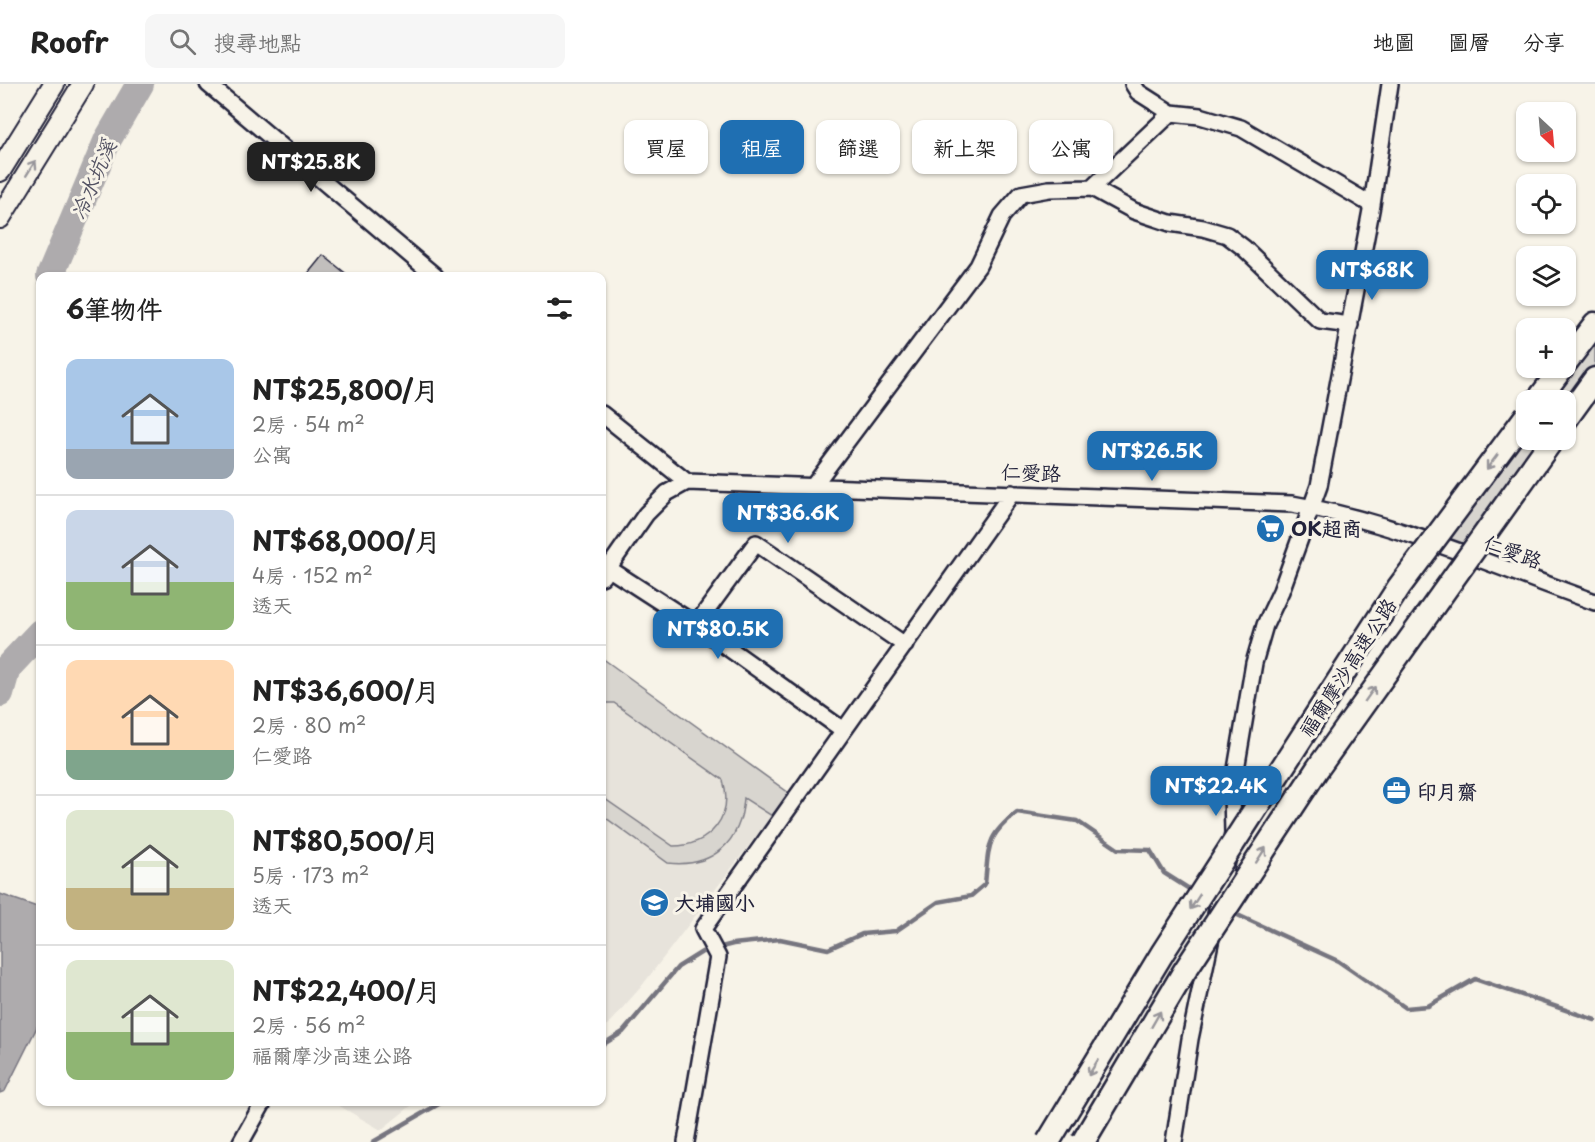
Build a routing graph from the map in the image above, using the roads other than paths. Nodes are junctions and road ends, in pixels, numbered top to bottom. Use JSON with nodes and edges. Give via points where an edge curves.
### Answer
{"nodes":[{"id":1,"x":54,"y":84,"type":"edge"},
{"id":2,"x":83,"y":84,"type":"edge"},
{"id":3,"x":208,"y":84,"type":"edge"},
{"id":4,"x":1133,"y":84,"type":"edge"},
{"id":5,"x":1390,"y":84,"type":"edge"},
{"id":6,"x":1171,"y":113,"type":"junction"},
{"id":7,"x":0,"y":171,"type":"edge"},
{"id":8,"x":1092,"y":188,"type":"junction"},
{"id":9,"x":1372,"y":205,"type":"junction"},
{"id":10,"x":0,"y":218,"type":"edge"},
{"id":11,"x":430,"y":272,"type":"edge"},
{"id":12,"x":1595,"y":324,"type":"edge"},
{"id":13,"x":1350,"y":325,"type":"junction"},
{"id":14,"x":1576,"y":350,"type":"edge"},
{"id":15,"x":1595,"y":379,"type":"edge"},
{"id":16,"x":1576,"y":405,"type":"edge"},
{"id":17,"x":606,"y":417,"type":"edge"},
{"id":18,"x":1516,"y":430,"type":"edge"},
{"id":19,"x":1545,"y":450,"type":"edge"},
{"id":20,"x":687,"y":482,"type":"junction"},
{"id":21,"x":814,"y":485,"type":"junction"},
{"id":22,"x":1012,"y":493,"type":"junction"},
{"id":23,"x":1311,"y":507,"type":"junction"},
{"id":24,"x":606,"y":571,"type":"edge"},
{"id":25,"x":606,"y":573,"type":"edge"},
{"id":26,"x":1595,"y":602,"type":"edge"},
{"id":27,"x":696,"y":625,"type":"junction"},
{"id":28,"x":905,"y":645,"type":"junction"},
{"id":29,"x":843,"y":730,"type":"junction"},
{"id":30,"x":261,"y":1106,"type":"edge"},
{"id":31,"x":241,"y":1142,"type":"edge"},
{"id":32,"x":686,"y":1142,"type":"edge"},
{"id":33,"x":1048,"y":1142,"type":"edge"},
{"id":34,"x":1083,"y":1142,"type":"edge"},
{"id":35,"x":1174,"y":1142,"type":"edge"}],
"edges":[{"from":1,"to":7,"type":"main road"},
{"from":10,"to":2,"type":"main road","one_way":true},
{"from":3,"to":11,"type":"street"},
{"from":4,"to":6,"type":"street","via":[[1138,92]]},
{"from":5,"to":9,"type":"street"},
{"from":6,"to":8,"type":"street"},
{"from":6,"to":9,"type":"street","via":[[1200,116],[1241,128]]},
{"from":8,"to":13,"type":"street","via":[[1134,211],[1227,235],[1320,321]]},
{"from":8,"to":21,"type":"street","via":[[1022,194],[1002,216],[978,266]]},
{"from":9,"to":13,"type":"street"},
{"from":12,"to":14,"type":"highway"},
{"from":13,"to":23,"type":"street","via":[[1319,486]]},
{"from":15,"to":16,"type":"highway"},
{"from":17,"to":20,"type":"street"},
{"from":18,"to":33,"type":"highway","name":"福爾摩沙高速公路","one_way":true,"bridge":true,"via":[[1399,586],[1163,952]]},
{"from":34,"to":19,"type":"highway","name":"福爾摩沙高速公路","one_way":true,"bridge":true,"via":[[1184,972],[1318,768]]},
{"from":20,"to":21,"type":"street","name":"仁愛路"},
{"from":20,"to":24,"type":"street","via":[[667,493],[646,514]]},
{"from":21,"to":22,"type":"street","name":"仁愛路"},
{"from":22,"to":23,"type":"street","name":"仁愛路"},
{"from":22,"to":28,"type":"street"},
{"from":23,"to":26,"type":"street","name":"仁愛路","via":[[1381,525]]},
{"from":23,"to":35,"type":"street","via":[[1254,663],[1232,793],[1233,833],[1190,1039]]},
{"from":25,"to":27,"type":"street"},
{"from":27,"to":28,"type":"street","via":[[756,543]]},
{"from":27,"to":29,"type":"street"},
{"from":28,"to":29,"type":"street"},
{"from":29,"to":32,"type":"street","via":[[703,929],[718,957]]},
{"from":30,"to":31,"type":"street"}]}
